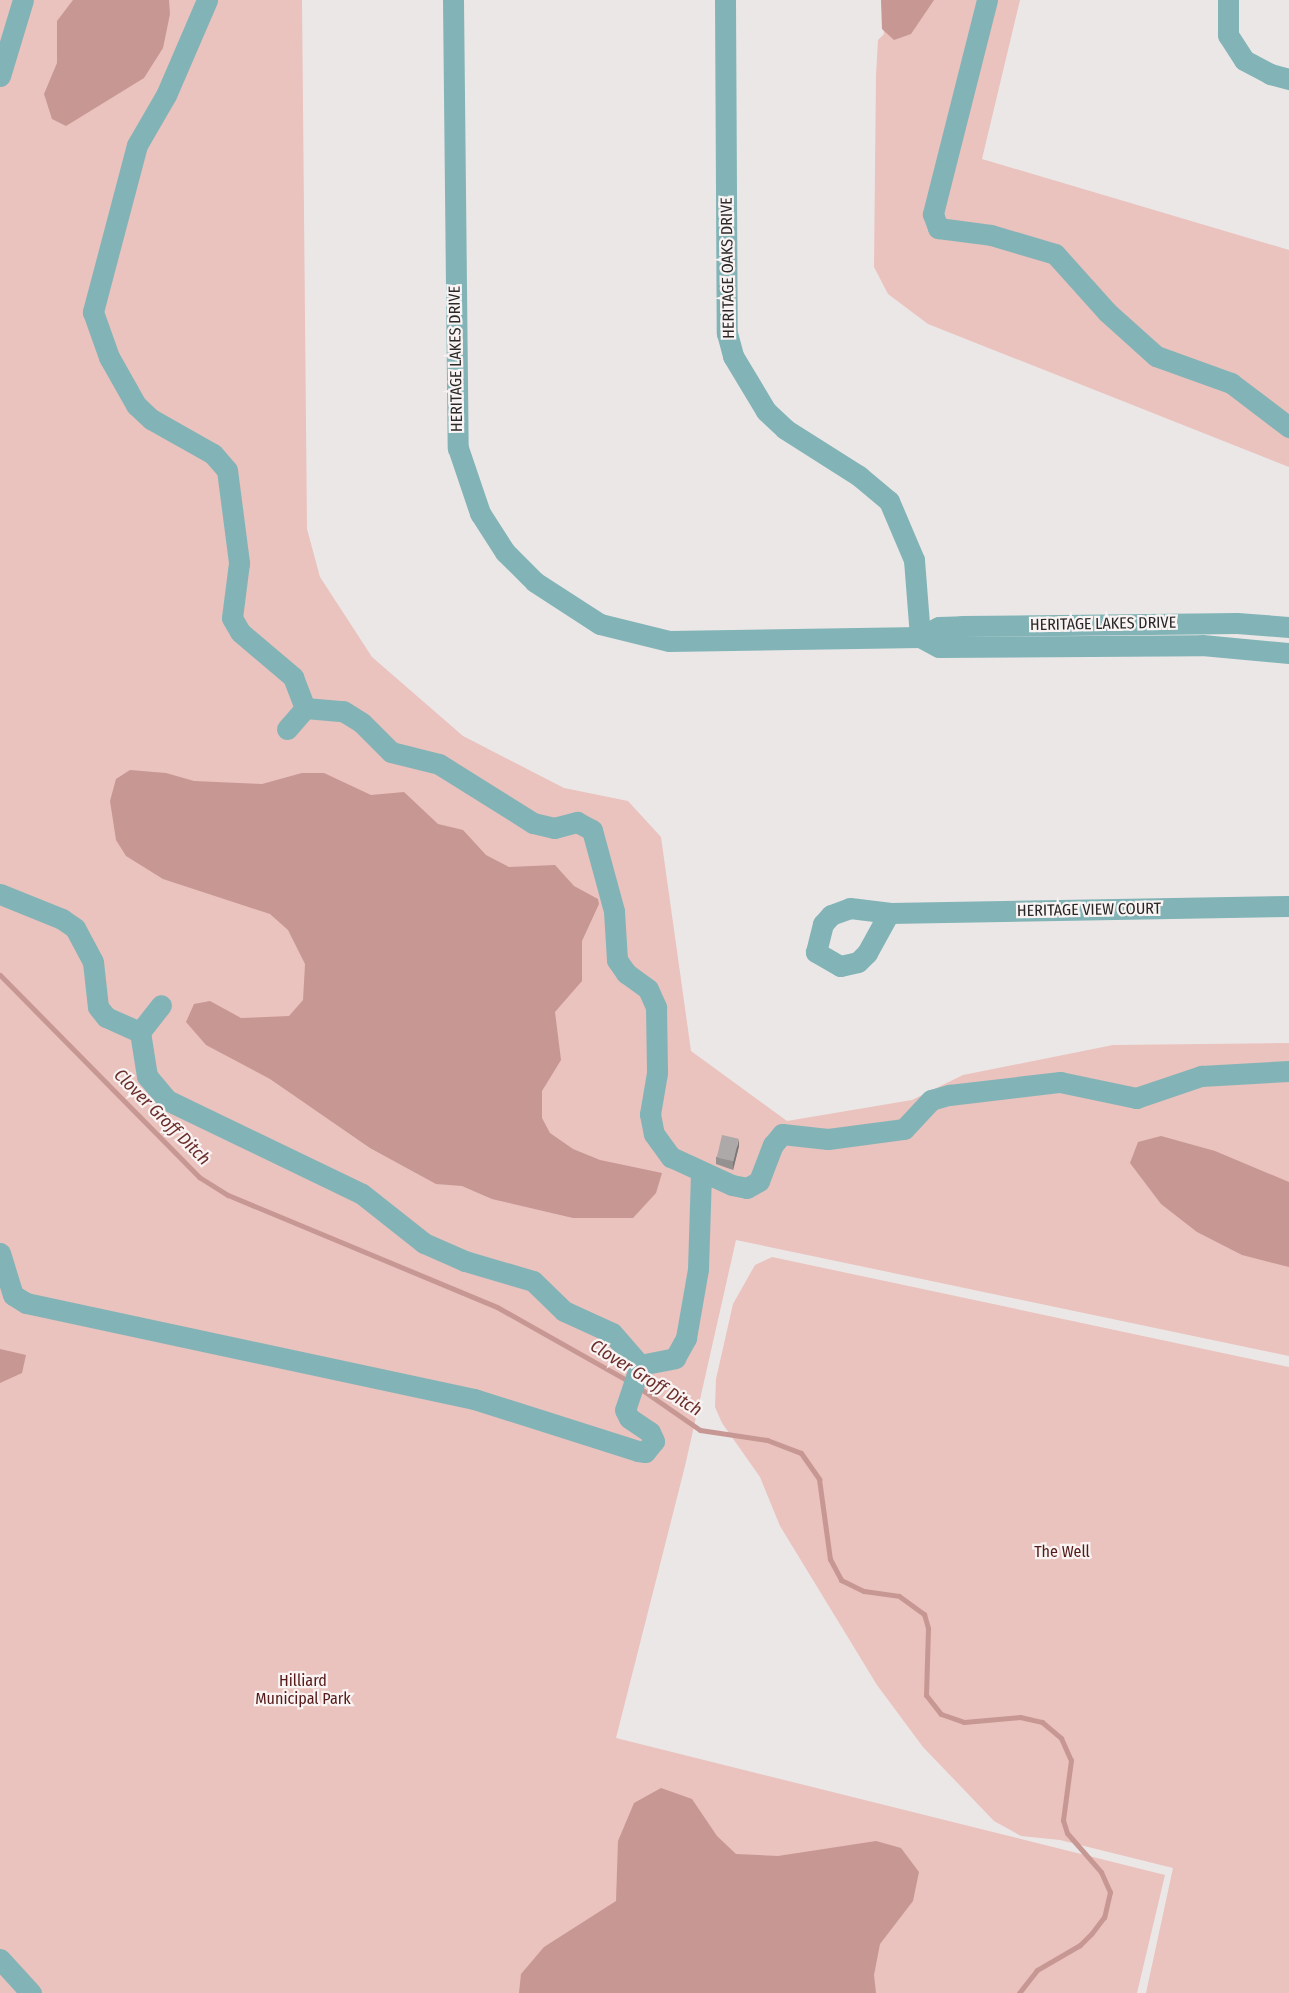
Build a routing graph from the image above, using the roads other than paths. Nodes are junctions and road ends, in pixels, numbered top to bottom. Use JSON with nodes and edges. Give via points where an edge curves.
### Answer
{"nodes":[{"id":1,"x":22,"y":0,"type":"edge"},
{"id":2,"x":207,"y":0,"type":"edge"},
{"id":3,"x":453,"y":0,"type":"edge"},
{"id":4,"x":725,"y":0,"type":"edge"},
{"id":5,"x":987,"y":0,"type":"edge"},
{"id":6,"x":1228,"y":0,"type":"edge"},
{"id":7,"x":0,"y":76,"type":"edge"},
{"id":8,"x":1289,"y":79,"type":"edge"},
{"id":9,"x":1289,"y":427,"type":"edge"},
{"id":10,"x":1289,"y":627,"type":"edge"},
{"id":11,"x":920,"y":637,"type":"junction"},
{"id":12,"x":1289,"y":652,"type":"edge"},
{"id":13,"x":304,"y":708,"type":"junction"},
{"id":14,"x":287,"y":729,"type":"dead end"},
{"id":15,"x":0,"y":894,"type":"edge"},
{"id":16,"x":1289,"y":906,"type":"edge"},
{"id":17,"x":889,"y":913,"type":"dead end"},
{"id":18,"x":161,"y":1005,"type":"dead end"},
{"id":19,"x":140,"y":1032,"type":"junction"},
{"id":20,"x":1289,"y":1071,"type":"edge"},
{"id":21,"x":701,"y":1173,"type":"junction"},
{"id":22,"x":0,"y":1253,"type":"edge"},
{"id":23,"x":639,"y":1370,"type":"junction"},
{"id":24,"x":0,"y":1959,"type":"edge"},
{"id":25,"x":31,"y":1993,"type":"edge"}],
"edges":[{"from":1,"to":7,"type":"street"},
{"from":2,"to":13,"type":"street","via":[[166,95],[137,145],[93,312],[109,357],[136,405],[150,418],[213,454],[227,470],[239,563],[232,618],[240,632],[293,677]]},
{"from":3,"to":11,"type":"street","name":"HERITAGE LAKES DRIVE","via":[[456,430],[471,494],[491,533],[519,568],[554,597],[600,624],[646,637],[692,641]]},
{"from":4,"to":11,"type":"street","name":"HERITAGE OAKS DRIVE","via":[[727,333],[733,356],[744,379],[772,417],[889,501],[914,560]]},
{"from":5,"to":9,"type":"street","via":[[933,214],[938,228],[1016,241],[1055,254],[1107,312],[1156,356],[1231,383]]},
{"from":6,"to":8,"type":"street","via":[[1228,35],[1244,60]]},
{"from":10,"to":11,"type":"street","name":"HERITAGE LAKES DRIVE","via":[[1237,622],[962,626],[939,627]]},
{"from":11,"to":12,"type":"street","name":"HERITAGE LAKES DRIVE","via":[[939,647],[1202,645]]},
{"from":13,"to":14,"type":"street"},
{"from":13,"to":21,"type":"street","via":[[350,714],[391,752],[439,764],[533,823],[554,828],[577,822],[592,830],[614,911],[617,960],[626,973],[648,989],[656,1007],[657,1073],[651,1124],[665,1152]]},
{"from":15,"to":19,"type":"street","via":[[75,928],[93,962],[101,1012]]},
{"from":16,"to":17,"type":"street","name":"HERITAGE VIEW COURT"},
{"from":18,"to":19,"type":"street"},
{"from":19,"to":23,"type":"street","via":[[147,1076],[166,1100],[362,1194],[424,1243],[472,1263],[533,1281],[564,1311],[606,1329]]},
{"from":20,"to":21,"type":"street","via":[[1201,1076],[1136,1098],[1051,1082],[977,1095],[948,1095],[931,1100],[904,1129],[828,1139],[782,1134],[773,1145],[759,1181],[747,1188]]},
{"from":21,"to":23,"type":"street","via":[[698,1269],[686,1338],[675,1358]]},
{"from":22,"to":23,"type":"street","via":[[13,1295],[26,1303],[474,1399],[645,1452],[651,1448],[654,1436],[629,1418],[625,1410]]},
{"from":24,"to":25,"type":"street"}]}
